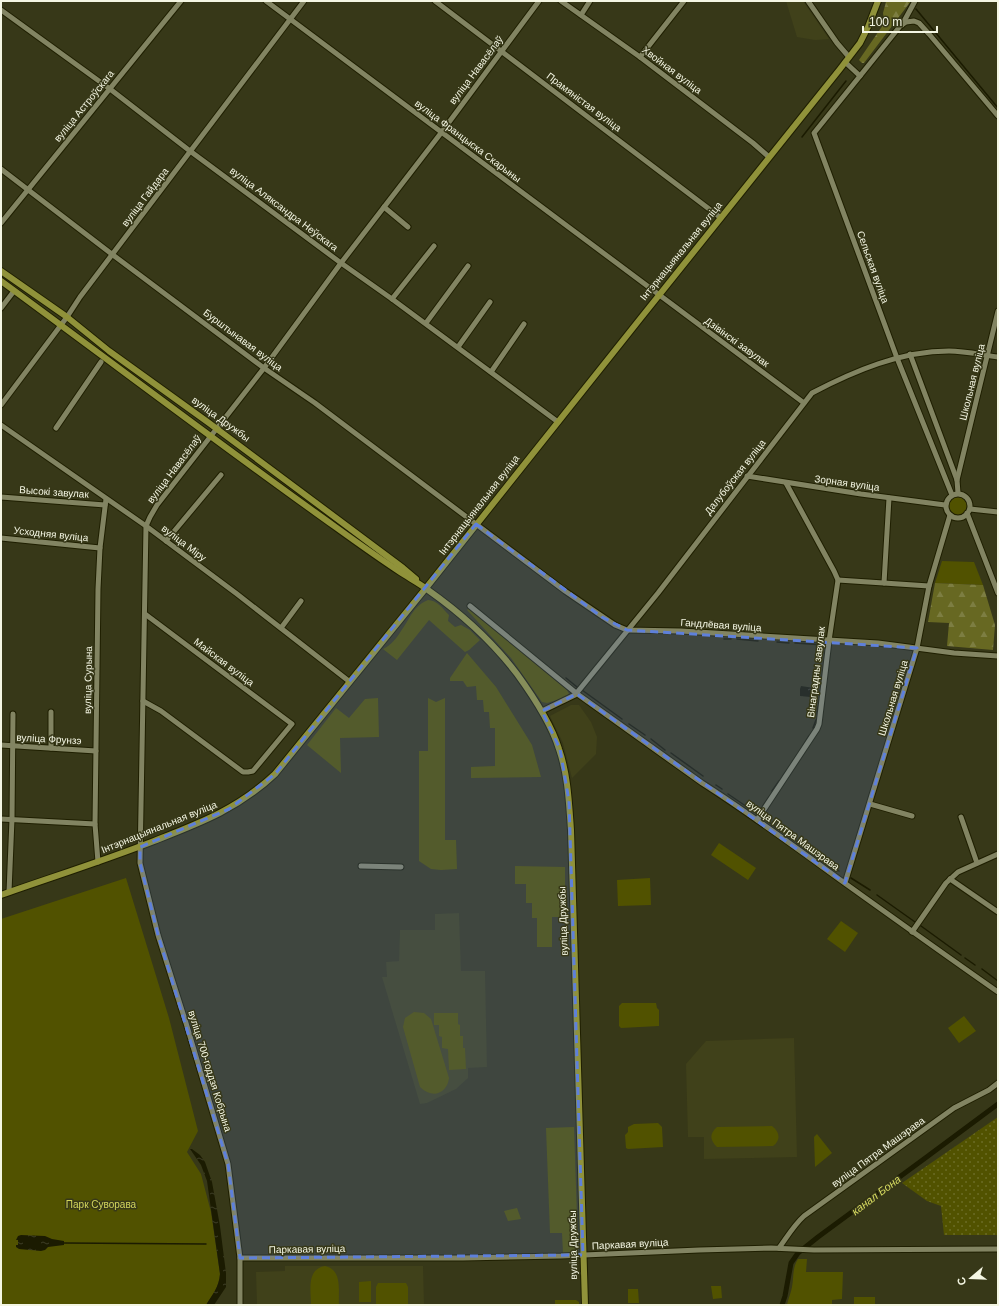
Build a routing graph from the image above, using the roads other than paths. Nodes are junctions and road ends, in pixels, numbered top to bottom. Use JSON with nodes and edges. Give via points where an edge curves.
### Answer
{"nodes":[{"id":1,"x":181,"y":1,"type":"edge"},
{"id":2,"x":266,"y":1,"type":"edge"},
{"id":3,"x":304,"y":1,"type":"edge"},
{"id":4,"x":435,"y":1,"type":"edge"},
{"id":5,"x":539,"y":1,"type":"edge"},
{"id":6,"x":561,"y":1,"type":"edge"},
{"id":7,"x":590,"y":1,"type":"edge"},
{"id":8,"x":684,"y":1,"type":"edge"},
{"id":9,"x":808,"y":1,"type":"edge"},
{"id":10,"x":915,"y":1,"type":"edge"},
{"id":11,"x":878,"y":3,"type":"edge"},
{"id":12,"x":1,"y":10,"type":"edge"},
{"id":13,"x":581,"y":15,"type":"junction"},
{"id":14,"x":290,"y":19,"type":"junction"},
{"id":15,"x":902,"y":25,"type":"junction"},
{"id":16,"x":502,"y":51,"type":"junction"},
{"id":17,"x":640,"y":57,"type":"junction"},
{"id":18,"x":847,"y":60,"type":"junction"},
{"id":19,"x":860,"y":76,"type":"junction"},
{"id":20,"x":110,"y":89,"type":"junction"},
{"id":21,"x":998,"y":116,"type":"edge"},
{"id":22,"x":441,"y":133,"type":"junction"},
{"id":23,"x":190,"y":151,"type":"junction"},
{"id":24,"x":769,"y":157,"type":"junction"},
{"id":25,"x":1,"y":169,"type":"edge"},
{"id":26,"x":28,"y":189,"type":"junction"},
{"id":27,"x":384,"y":207,"type":"junction"},
{"id":28,"x":721,"y":218,"type":"junction"},
{"id":29,"x":1,"y":223,"type":"edge"},
{"id":30,"x":408,"y":227,"type":"dead end"},
{"id":31,"x":434,"y":246,"type":"dead end"},
{"id":32,"x":113,"y":255,"type":"junction"},
{"id":33,"x":341,"y":263,"type":"junction"},
{"id":34,"x":468,"y":266,"type":"dead end"},
{"id":35,"x":1,"y":271,"type":"edge"},
{"id":36,"x":1,"y":274,"type":"edge"},
{"id":37,"x":1,"y":281,"type":"edge"},
{"id":38,"x":20,"y":285,"type":"junction"},
{"id":39,"x":16,"y":293,"type":"junction"},
{"id":40,"x":659,"y":296,"type":"junction"},
{"id":41,"x":392,"y":299,"type":"junction"},
{"id":42,"x":490,"y":302,"type":"dead end"},
{"id":43,"x":1,"y":308,"type":"edge"},
{"id":44,"x":998,"y":311,"type":"edge"},
{"id":45,"x":67,"y":317,"type":"junction"},
{"id":46,"x":426,"y":324,"type":"junction"},
{"id":47,"x":524,"y":324,"type":"dead end"},
{"id":48,"x":61,"y":326,"type":"junction"},
{"id":49,"x":458,"y":347,"type":"junction"},
{"id":50,"x":109,"y":350,"type":"junction"},
{"id":51,"x":910,"y":354,"type":"junction"},
{"id":52,"x":987,"y":355,"type":"junction"},
{"id":53,"x":998,"y":356,"type":"edge"},
{"id":54,"x":897,"y":358,"type":"junction"},
{"id":55,"x":101,"y":362,"type":"dead end"},
{"id":56,"x":264,"y":368,"type":"junction"},
{"id":57,"x":491,"y":372,"type":"junction"},
{"id":58,"x":166,"y":403,"type":"junction"},
{"id":59,"x":804,"y":403,"type":"junction"},
{"id":60,"x":1,"y":405,"type":"edge"},
{"id":61,"x":558,"y":422,"type":"junction"},
{"id":62,"x":1,"y":425,"type":"edge"},
{"id":63,"x":56,"y":428,"type":"dead end"},
{"id":64,"x":217,"y":429,"type":"junction"},
{"id":65,"x":211,"y":436,"type":"junction"},
{"id":66,"x":257,"y":459,"type":"junction"},
{"id":67,"x":221,"y":475,"type":"dead end"},
{"id":68,"x":747,"y":476,"type":"junction"},
{"id":69,"x":957,"y":480,"type":"junction"},
{"id":70,"x":786,"y":483,"type":"junction"},
{"id":71,"x":958,"y":493,"type":"junction"},
{"id":72,"x":952,"y":495,"type":"junction"},
{"id":73,"x":1,"y":498,"type":"edge"},
{"id":74,"x":889,"y":498,"type":"junction"},
{"id":75,"x":106,"y":499,"type":"junction"},
{"id":76,"x":105,"y":505,"type":"junction"},
{"id":77,"x":945,"y":505,"type":"junction"},
{"id":78,"x":969,"y":511,"type":"junction"},
{"id":79,"x":998,"y":512,"type":"edge"},
{"id":80,"x":950,"y":515,"type":"junction"},
{"id":81,"x":476,"y":524,"type":"junction"},
{"id":82,"x":146,"y":526,"type":"junction"},
{"id":83,"x":1,"y":538,"type":"edge"},
{"id":84,"x":166,"y":541,"type":"junction"},
{"id":85,"x":100,"y":548,"type":"junction"},
{"id":86,"x":838,"y":580,"type":"junction"},
{"id":87,"x":884,"y":583,"type":"junction"},
{"id":88,"x":929,"y":586,"type":"junction"},
{"id":89,"x":426,"y":588,"type":"junction"},
{"id":90,"x":998,"y":593,"type":"edge"},
{"id":91,"x":301,"y":601,"type":"dead end"},
{"id":92,"x":470,"y":606,"type":"dead end"},
{"id":93,"x":145,"y":614,"type":"junction"},
{"id":94,"x":281,"y":628,"type":"junction"},
{"id":95,"x":627,"y":630,"type":"junction"},
{"id":96,"x":829,"y":641,"type":"junction"},
{"id":97,"x":917,"y":648,"type":"junction"},
{"id":98,"x":998,"y":656,"type":"edge"},
{"id":99,"x":350,"y":682,"type":"junction"},
{"id":100,"x":576,"y":693,"type":"junction"},
{"id":101,"x":143,"y":701,"type":"junction"},
{"id":102,"x":542,"y":711,"type":"junction"},
{"id":103,"x":51,"y":712,"type":"dead end"},
{"id":104,"x":13,"y":714,"type":"dead end"},
{"id":105,"x":1,"y":745,"type":"edge"},
{"id":106,"x":12,"y":746,"type":"junction"},
{"id":107,"x":51,"y":748,"type":"junction"},
{"id":108,"x":96,"y":750,"type":"junction"},
{"id":109,"x":870,"y":804,"type":"junction"},
{"id":110,"x":912,"y":816,"type":"dead end"},
{"id":111,"x":961,"y":817,"type":"dead end"},
{"id":112,"x":1,"y":819,"type":"edge"},
{"id":113,"x":12,"y":819,"type":"junction"},
{"id":114,"x":758,"y":820,"type":"junction"},
{"id":115,"x":95,"y":824,"type":"junction"},
{"id":116,"x":140,"y":847,"type":"junction"},
{"id":117,"x":998,"y":854,"type":"edge"},
{"id":118,"x":98,"y":862,"type":"junction"},
{"id":119,"x":977,"y":863,"type":"junction"},
{"id":120,"x":361,"y":866,"type":"dead end"},
{"id":121,"x":401,"y":867,"type":"dead end"},
{"id":122,"x":950,"y":879,"type":"junction"},
{"id":123,"x":845,"y":883,"type":"junction"},
{"id":124,"x":9,"y":892,"type":"junction"},
{"id":125,"x":1,"y":895,"type":"edge"},
{"id":126,"x":998,"y":912,"type":"edge"},
{"id":127,"x":912,"y":932,"type":"junction"},
{"id":128,"x":998,"y":992,"type":"edge"},
{"id":129,"x":998,"y":1083,"type":"edge"},
{"id":130,"x":779,"y":1248,"type":"junction"},
{"id":131,"x":998,"y":1249,"type":"edge"},
{"id":132,"x":583,"y":1255,"type":"junction"},
{"id":133,"x":240,"y":1258,"type":"junction"},
{"id":134,"x":240,"y":1305,"type":"edge"},
{"id":135,"x":585,"y":1305,"type":"edge"}],
"edges":[{"from":1,"to":20,"type":"street","name":"вуліца Астроўскага"},
{"from":2,"to":14,"type":"street","name":"вуліца Францыска Скарыны"},
{"from":3,"to":14,"type":"street","name":"вуліца Гайдара"},
{"from":4,"to":16,"type":"street","name":"Прамяністая вуліца"},
{"from":5,"to":16,"type":"street","name":"вуліца Навасёлаў"},
{"from":6,"to":13,"type":"street","name":"Хвойная вуліца"},
{"from":7,"to":13,"type":"street"},
{"from":8,"to":17,"type":"street"},
{"from":9,"to":18,"type":"street"},
{"from":10,"to":15,"type":"street"},
{"from":11,"to":18,"type":"main road","name":"Інтэрнацыянальная вуліца","via":[[862,38]]},
{"from":12,"to":20,"type":"street","name":"вуліца Аляксандра Неўскага"},
{"from":13,"to":17,"type":"street","name":"Хвойная вуліца"},
{"from":14,"to":22,"type":"street","name":"вуліца Францыска Скарыны"},
{"from":14,"to":23,"type":"street","name":"вуліца Гайдара"},
{"from":15,"to":19,"type":"street"},
{"from":15,"to":21,"type":"street","via":[[914,21],[919,23]]},
{"from":16,"to":22,"type":"street","name":"вуліца Навасёлаў"},
{"from":16,"to":28,"type":"street","name":"Прамяністая вуліца"},
{"from":17,"to":24,"type":"street","name":"Хвойная вуліца"},
{"from":18,"to":19,"type":"street"},
{"from":18,"to":24,"type":"main road","name":"Інтэрнацыянальная вуліца"},
{"from":19,"to":54,"type":"street","name":"Сельская вуліца","via":[[814,133]]},
{"from":20,"to":23,"type":"street","name":"вуліца Аляксандра Неўскага"},
{"from":20,"to":26,"type":"street","name":"вуліца Астроўскага"},
{"from":22,"to":27,"type":"street","name":"вуліца Навасёлаў"},
{"from":22,"to":40,"type":"street","name":"вуліца Францыска Скарыны"},
{"from":23,"to":32,"type":"street","name":"вуліца Гайдара"},
{"from":23,"to":33,"type":"street","name":"вуліца Аляксандра Неўскага"},
{"from":24,"to":28,"type":"main road","name":"Інтэрнацыянальная вуліца"},
{"from":25,"to":26,"type":"street","name":"Бурштынавая вуліца"},
{"from":26,"to":29,"type":"street","name":"вуліца Астроўскага"},
{"from":26,"to":32,"type":"street","name":"Бурштынавая вуліца"},
{"from":27,"to":30,"type":"street"},
{"from":27,"to":33,"type":"street","name":"вуліца Навасёлаў"},
{"from":28,"to":40,"type":"main road","name":"Інтэрнацыянальная вуліца"},
{"from":31,"to":41,"type":"street"},
{"from":32,"to":45,"type":"street","name":"вуліца Гайдара"},
{"from":32,"to":56,"type":"street","name":"Бурштынавая вуліца"},
{"from":33,"to":41,"type":"street","name":"вуліца Аляксандра Неўскага"},
{"from":33,"to":56,"type":"street","name":"вуліца Навасёлаў"},
{"from":34,"to":46,"type":"street"},
{"from":35,"to":38,"type":"main road","name":"вуліца Дружбы"},
{"from":36,"to":38,"type":"main road"},
{"from":37,"to":39,"type":"main road","name":"вуліца Дружбы"},
{"from":38,"to":45,"type":"main road","name":"вуліца Дружбы"},
{"from":39,"to":43,"type":"street"},
{"from":39,"to":45,"type":"main road","via":[[59,320]]},
{"from":39,"to":48,"type":"main road","name":"вуліца Дружбы"},
{"from":40,"to":59,"type":"street","name":"Дзівінскі завулак"},
{"from":40,"to":61,"type":"main road","name":"Інтэрнацыянальная вуліца"},
{"from":41,"to":46,"type":"street","name":"вуліца Аляксандра Неўскага"},
{"from":42,"to":49,"type":"street"},
{"from":44,"to":52,"type":"street","name":"Школьная вуліца"},
{"from":45,"to":48,"type":"street","name":"вуліца Гайдара"},
{"from":45,"to":50,"type":"main road","name":"вуліца Дружбы"},
{"from":46,"to":49,"type":"street","name":"вуліца Аляксандра Неўскага"},
{"from":47,"to":57,"type":"street"},
{"from":48,"to":50,"type":"main road","via":[[68,324]]},
{"from":48,"to":58,"type":"main road","name":"вуліца Дружбы"},
{"from":48,"to":60,"type":"street","name":"вуліца Гайдара"},
{"from":49,"to":57,"type":"street","name":"вуліца Аляксандра Неўскага"},
{"from":50,"to":64,"type":"main road","name":"вуліца Дружбы"},
{"from":51,"to":52,"type":"street","name":"Далубоўская вуліца","via":[[950,351]]},
{"from":51,"to":54,"type":"street","name":"Далубоўская вуліца"},
{"from":51,"to":69,"type":"street"},
{"from":52,"to":53,"type":"street","name":"Далубоўская вуліца"},
{"from":52,"to":69,"type":"street","name":"Школьная вуліца"},
{"from":54,"to":59,"type":"street","name":"Далубоўская вуліца","via":[[838,379],[812,393]]},
{"from":54,"to":72,"type":"street","name":"Сельская вуліца"},
{"from":55,"to":63,"type":"street"},
{"from":56,"to":64,"type":"street","name":"вуліца Навасёлаў"},
{"from":56,"to":81,"type":"street","name":"Бурштынавая вуліца","via":[[315,403]]},
{"from":57,"to":61,"type":"street","name":"вуліца Аляксандра Неўскага"},
{"from":58,"to":64,"type":"main road","via":[[209,430]]},
{"from":58,"to":65,"type":"main road","name":"вуліца Дружбы"},
{"from":59,"to":68,"type":"street","name":"Далубоўская вуліца"},
{"from":61,"to":81,"type":"main road","name":"Інтэрнацыянальная вуліца"},
{"from":62,"to":75,"type":"street","name":"вуліца Міру"},
{"from":64,"to":65,"type":"street","name":"вуліца Навасёлаў"},
{"from":64,"to":66,"type":"main road","name":"вуліца Дружбы"},
{"from":65,"to":66,"type":"main road","via":[[219,435]]},
{"from":65,"to":82,"type":"street","name":"вуліца Навасёлаў","via":[[157,505]]},
{"from":65,"to":89,"type":"main road","name":"вуліца Дружбы","via":[[362,546]]},
{"from":66,"to":89,"type":"main road","name":"вуліца Дружбы"},
{"from":67,"to":84,"type":"street"},
{"from":68,"to":70,"type":"street","name":"Зорная вуліца"},
{"from":68,"to":95,"type":"street","name":"Далубоўская вуліца"},
{"from":69,"to":71,"type":"street"},
{"from":70,"to":74,"type":"street","name":"Зорная вуліца"},
{"from":70,"to":86,"type":"street"},
{"from":71,"to":72,"type":"street"},
{"from":71,"to":78,"type":"street","via":[[969,500]]},
{"from":72,"to":77,"type":"street","via":[[948,497]]},
{"from":73,"to":76,"type":"street","name":"Высокі завулак"},
{"from":74,"to":77,"type":"street","name":"Зорная вуліца"},
{"from":74,"to":87,"type":"street"},
{"from":75,"to":76,"type":"street","name":"вуліца Сурына"},
{"from":75,"to":82,"type":"street","name":"вуліца Міру"},
{"from":76,"to":85,"type":"street","name":"вуліца Сурына"},
{"from":77,"to":80,"type":"street"},
{"from":78,"to":79,"type":"street"},
{"from":78,"to":80,"type":"street","via":[[964,517],[954,518]]},
{"from":78,"to":90,"type":"street"},
{"from":80,"to":88,"type":"street","name":"Школьная вуліца"},
{"from":81,"to":89,"type":"main road","name":"Інтэрнацыянальная вуліца"},
{"from":81,"to":95,"type":"street","name":"Гандлёвая вуліца","via":[[602,617]]},
{"from":82,"to":84,"type":"street","name":"вуліца Міру"},
{"from":82,"to":93,"type":"street","name":"вуліца Навасёлаў"},
{"from":83,"to":85,"type":"street","name":"Усходняя вуліца"},
{"from":84,"to":94,"type":"street","name":"вуліца Міру"},
{"from":85,"to":108,"type":"street","name":"вуліца Сурына"},
{"from":86,"to":87,"type":"street"},
{"from":86,"to":96,"type":"street","name":"Вінаградны завулак"},
{"from":87,"to":88,"type":"street"},
{"from":88,"to":97,"type":"street","name":"Школьная вуліца"},
{"from":89,"to":99,"type":"main road","name":"Інтэрнацыянальная вуліца"},
{"from":89,"to":102,"type":"main road","name":"вуліца Дружбы","via":[[473,625],[493,645]]},
{"from":91,"to":94,"type":"street"},
{"from":92,"to":100,"type":"street","name":"вуліца Пятра Машэрава"},
{"from":93,"to":101,"type":"street","name":"вуліца Навасёлаў"},
{"from":93,"to":101,"type":"street","name":"Майская вуліца","via":[[292,724],[253,771],[243,772],[161,711]]},
{"from":94,"to":99,"type":"street","name":"вуліца Міру"},
{"from":95,"to":96,"type":"street","name":"Гандлёвая вуліца"},
{"from":95,"to":100,"type":"street","name":"Далубоўская вуліца"},
{"from":96,"to":97,"type":"street","name":"Гандлёвая вуліца"},
{"from":96,"to":114,"type":"street","name":"Вінаградны завулак","via":[[819,724]]},
{"from":97,"to":98,"type":"street","name":"Гандлёвая вуліца"},
{"from":97,"to":109,"type":"street","name":"Школьная вуліца"},
{"from":99,"to":116,"type":"main road","name":"Інтэрнацыянальная вуліца","via":[[275,774],[253,793],[208,820]]},
{"from":100,"to":102,"type":"street","name":"Далубоўская вуліца"},
{"from":100,"to":114,"type":"street","name":"вуліца Пятра Машэрава"},
{"from":101,"to":116,"type":"street","name":"вуліца Навасёлаў"},
{"from":102,"to":132,"type":"main road","name":"вуліца Дружбы","via":[[560,749],[569,801]]},
{"from":103,"to":107,"type":"street"},
{"from":104,"to":106,"type":"street"},
{"from":105,"to":106,"type":"street","name":"вуліца Фрунзэ"},
{"from":106,"to":107,"type":"street","name":"вуліца Фрунзэ"},
{"from":106,"to":113,"type":"street"},
{"from":107,"to":108,"type":"street","name":"вуліца Фрунзэ"},
{"from":108,"to":115,"type":"street","name":"вуліца Сурына"},
{"from":109,"to":110,"type":"street"},
{"from":109,"to":123,"type":"street","name":"Школьная вуліца"},
{"from":111,"to":119,"type":"street"},
{"from":112,"to":113,"type":"street"},
{"from":113,"to":115,"type":"street"},
{"from":113,"to":124,"type":"street"},
{"from":114,"to":123,"type":"street","name":"вуліца Пятра Машэрава"},
{"from":115,"to":118,"type":"street","name":"вуліца Сурына"},
{"from":116,"to":118,"type":"main road","name":"Інтэрнацыянальная вуліца"},
{"from":116,"to":133,"type":"street","name":"вуліца 700-годдзя Кобрына","via":[[140,863],[158,936],[228,1164]]},
{"from":117,"to":119,"type":"street"},
{"from":118,"to":124,"type":"main road","name":"Інтэрнацыянальная вуліца"},
{"from":119,"to":122,"type":"street"},
{"from":120,"to":121,"type":"street"},
{"from":122,"to":126,"type":"street"},
{"from":122,"to":127,"type":"street"},
{"from":123,"to":127,"type":"street","name":"вуліца Пятра Машэрава"},
{"from":124,"to":125,"type":"main road","name":"Інтэрнацыянальная вуліца"},
{"from":127,"to":128,"type":"street","name":"вуліца Пятра Машэрава"},
{"from":129,"to":130,"type":"street","name":"вуліца Пятра Машэрава","via":[[948,1112],[804,1216]]},
{"from":130,"to":131,"type":"street","name":"Паркавая вуліца"},
{"from":130,"to":132,"type":"street","name":"Паркавая вуліца"},
{"from":132,"to":133,"type":"street","name":"Паркавая вуліца"},
{"from":132,"to":135,"type":"main road","name":"вуліца Дружбы"},
{"from":133,"to":134,"type":"street","name":"вуліца 700-годдзя Кобрына"}]}
